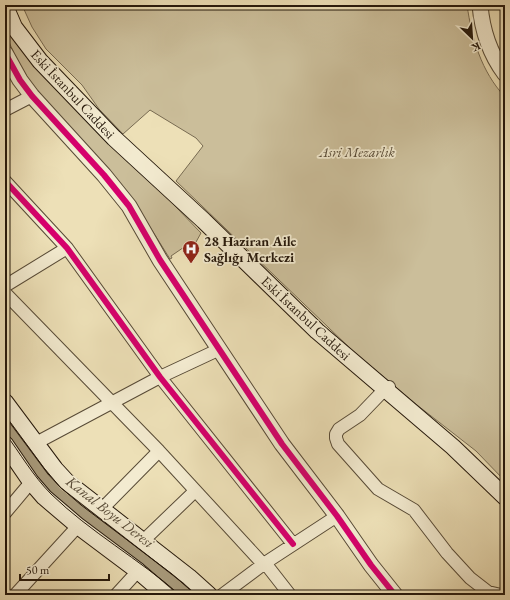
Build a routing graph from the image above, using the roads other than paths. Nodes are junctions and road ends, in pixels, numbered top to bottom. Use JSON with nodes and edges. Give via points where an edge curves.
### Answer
{"nodes":[{"id":1,"x":10,"y":5,"type":"edge"},
{"id":2,"x":480,"y":5,"type":"edge"},
{"id":3,"x":5,"y":6,"type":"edge"},
{"id":4,"x":5,"y":53,"type":"edge"},
{"id":5,"x":505,"y":74,"type":"edge"},
{"id":6,"x":32,"y":96,"type":"junction"},
{"id":7,"x":5,"y":110,"type":"edge"},
{"id":8,"x":5,"y":182,"type":"edge"},
{"id":9,"x":67,"y":248,"type":"junction"},
{"id":10,"x":5,"y":286,"type":"edge"},
{"id":11,"x":5,"y":293,"type":"edge"},
{"id":12,"x":220,"y":349,"type":"junction"},
{"id":13,"x":160,"y":377,"type":"junction"},
{"id":14,"x":387,"y":388,"type":"junction"},
{"id":15,"x":5,"y":402,"type":"edge"},
{"id":16,"x":111,"y":403,"type":"junction"},
{"id":17,"x":36,"y":444,"type":"junction"},
{"id":18,"x":6,"y":448,"type":"edge"},
{"id":19,"x":159,"y":451,"type":"junction"},
{"id":20,"x":31,"y":482,"type":"junction"},
{"id":21,"x":505,"y":488,"type":"edge"},
{"id":22,"x":195,"y":491,"type":"junction"},
{"id":23,"x":505,"y":497,"type":"edge"},
{"id":24,"x":101,"y":510,"type":"junction"},
{"id":25,"x":5,"y":513,"type":"edge"},
{"id":26,"x":336,"y":516,"type":"junction"},
{"id":27,"x":78,"y":526,"type":"junction"},
{"id":28,"x":143,"y":541,"type":"junction"},
{"id":29,"x":293,"y":544,"type":"junction"},
{"id":30,"x":264,"y":564,"type":"junction"},
{"id":31,"x":138,"y":571,"type":"junction"},
{"id":32,"x":15,"y":595,"type":"edge"},
{"id":33,"x":116,"y":595,"type":"edge"},
{"id":34,"x":166,"y":595,"type":"edge"},
{"id":35,"x":209,"y":595,"type":"edge"},
{"id":36,"x":222,"y":595,"type":"edge"},
{"id":37,"x":290,"y":595,"type":"edge"},
{"id":38,"x":395,"y":595,"type":"edge"},
{"id":39,"x":501,"y":595,"type":"edge"}],
"edges":[{"from":1,"to":14,"type":"main road","name":"Eski İstanbul Caddesi","via":[[25,34],[80,96]]},
{"from":2,"to":5,"type":"street","via":[[488,44]]},
{"from":3,"to":14,"type":"main road","name":"Eski İstanbul Caddesi","via":[[14,27],[40,61],[114,138],[303,318]]},
{"from":4,"to":6,"type":"street"},
{"from":6,"to":7,"type":"street"},
{"from":6,"to":12,"type":"street","via":[[129,206],[160,260]]},
{"from":8,"to":9,"type":"street"},
{"from":9,"to":10,"type":"street"},
{"from":9,"to":13,"type":"street"},
{"from":11,"to":16,"type":"street"},
{"from":12,"to":13,"type":"street"},
{"from":12,"to":26,"type":"street","via":[[282,444]]},
{"from":13,"to":16,"type":"street"},
{"from":13,"to":29,"type":"street"},
{"from":14,"to":21,"type":"main road","name":"Eski İstanbul Caddesi","via":[[416,408]]},
{"from":14,"to":23,"type":"main road","name":"Eski İstanbul Caddesi"},
{"from":14,"to":39,"type":"street","via":[[360,415],[339,429],[336,434],[338,444],[378,489],[414,510],[470,578],[488,592]]},
{"from":15,"to":17,"type":"main road"},
{"from":16,"to":17,"type":"street"},
{"from":16,"to":19,"type":"street"},
{"from":17,"to":24,"type":"main road","via":[[67,482]]},
{"from":18,"to":20,"type":"main road"},
{"from":19,"to":22,"type":"street"},
{"from":19,"to":24,"type":"street"},
{"from":20,"to":25,"type":"street"},
{"from":20,"to":27,"type":"main road","via":[[44,497]]},
{"from":22,"to":28,"type":"street"},
{"from":22,"to":30,"type":"street"},
{"from":24,"to":28,"type":"main road"},
{"from":26,"to":29,"type":"street"},
{"from":26,"to":38,"type":"street"},
{"from":27,"to":31,"type":"main road"},
{"from":27,"to":32,"type":"street"},
{"from":28,"to":35,"type":"main road"},
{"from":29,"to":30,"type":"street"},
{"from":30,"to":36,"type":"street"},
{"from":30,"to":37,"type":"street"},
{"from":31,"to":33,"type":"street"},
{"from":31,"to":34,"type":"main road"}]}
